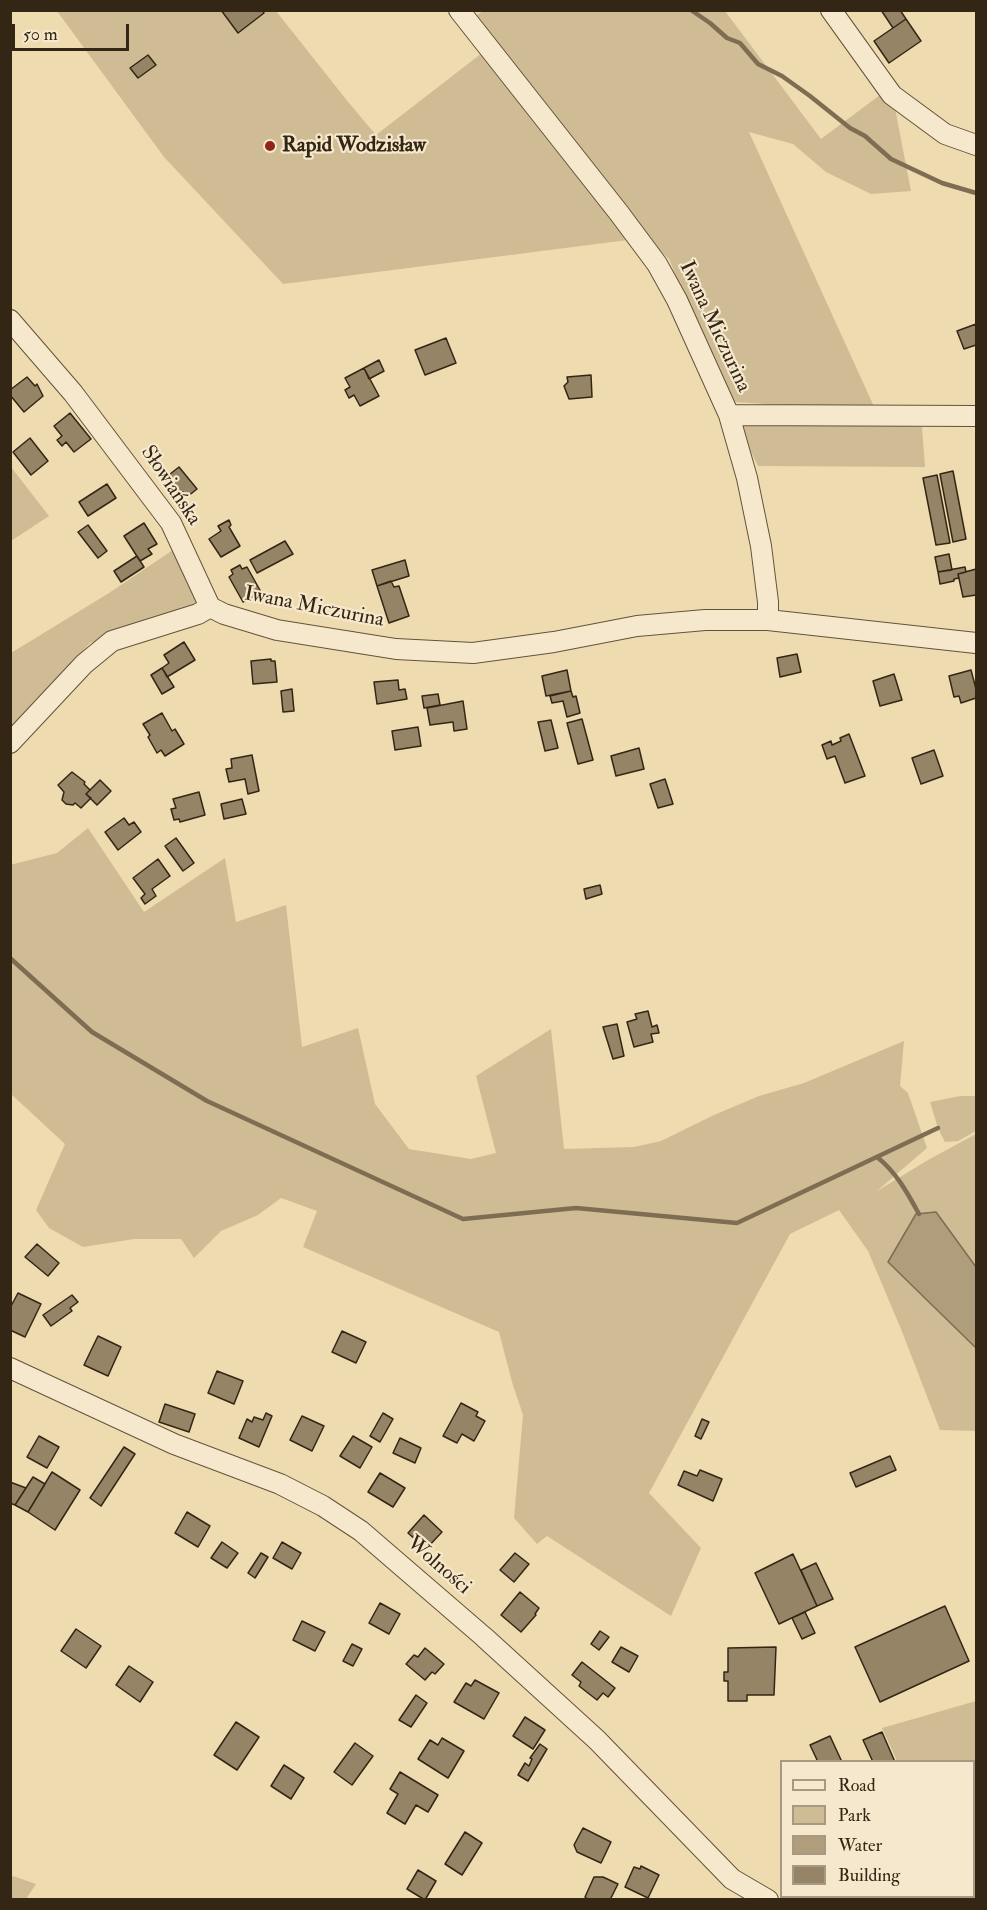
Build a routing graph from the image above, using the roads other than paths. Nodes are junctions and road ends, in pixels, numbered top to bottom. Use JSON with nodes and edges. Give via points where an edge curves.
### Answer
{"nodes":[{"id":1,"x":459,"y":10,"type":"edge"},
{"id":2,"x":831,"y":10,"type":"edge"},
{"id":3,"x":976,"y":145,"type":"edge"},
{"id":4,"x":10,"y":320,"type":"edge"},
{"id":5,"x":729,"y":415,"type":"junction"},
{"id":6,"x":976,"y":416,"type":"edge"},
{"id":7,"x":210,"y":607,"type":"junction"},
{"id":8,"x":768,"y":620,"type":"junction"},
{"id":9,"x":976,"y":643,"type":"edge"},
{"id":10,"x":10,"y":743,"type":"edge"},
{"id":11,"x":10,"y":1368,"type":"edge"},
{"id":12,"x":768,"y":1899,"type":"edge"}],
"edges":[{"from":1,"to":5,"type":"street","name":"Iwana Miczurina","via":[[657,264]]},
{"from":2,"to":3,"type":"street","via":[[892,95],[945,134]]},
{"from":4,"to":7,"type":"street","name":"Słowiańska","via":[[73,393],[171,523]]},
{"from":5,"to":6,"type":"street"},
{"from":5,"to":8,"type":"street","name":"Iwana Miczurina","via":[[762,546]]},
{"from":7,"to":8,"type":"street","name":"Iwana Miczurina","via":[[277,630],[396,649],[473,653],[637,626]]},
{"from":7,"to":10,"type":"street","via":[[112,641],[84,664]]},
{"from":8,"to":9,"type":"street","name":"Iwana Miczurina"},
{"from":11,"to":12,"type":"street","name":"Wolności","via":[[174,1444],[280,1484],[361,1531],[597,1740],[732,1879]]}]}
